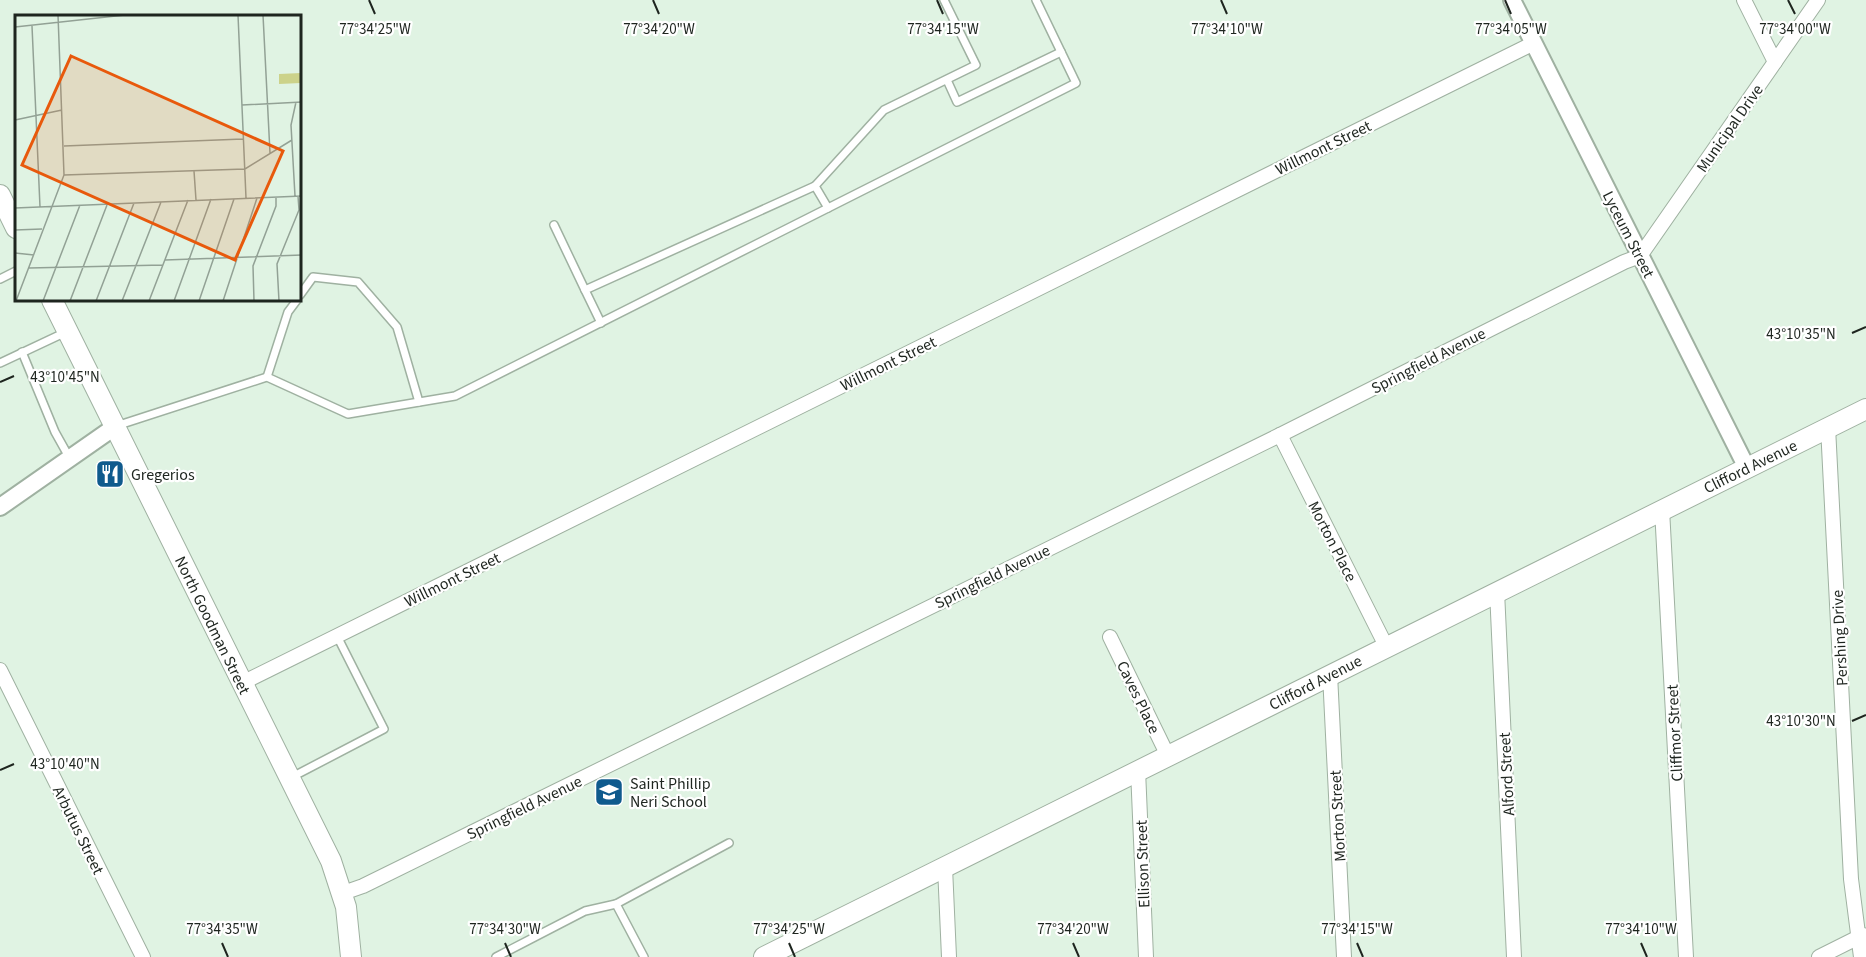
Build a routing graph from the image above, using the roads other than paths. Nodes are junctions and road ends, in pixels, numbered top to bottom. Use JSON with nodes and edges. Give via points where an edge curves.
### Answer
{"nodes":[{"id":1,"x":944,"y":0,"type":"edge"},
{"id":2,"x":1036,"y":0,"type":"edge"},
{"id":3,"x":1512,"y":0,"type":"edge"},
{"id":4,"x":1744,"y":0,"type":"edge"},
{"id":5,"x":1818,"y":0,"type":"edge"},
{"id":6,"x":1534,"y":43,"type":"junction"},
{"id":7,"x":1061,"y":52,"type":"junction"},
{"id":8,"x":1775,"y":62,"type":"junction"},
{"id":9,"x":947,"y":80,"type":"junction"},
{"id":10,"x":815,"y":186,"type":"junction"},
{"id":11,"x":0,"y":195,"type":"edge"},
{"id":12,"x":828,"y":208,"type":"junction"},
{"id":13,"x":554,"y":225,"type":"dead end"},
{"id":14,"x":15,"y":226,"type":"edge"},
{"id":15,"x":1640,"y":256,"type":"junction"},
{"id":16,"x":15,"y":272,"type":"edge"},
{"id":17,"x":0,"y":279,"type":"edge"},
{"id":18,"x":585,"y":290,"type":"junction"},
{"id":19,"x":302,"y":292,"type":"edge"},
{"id":20,"x":53,"y":302,"type":"edge"},
{"id":21,"x":296,"y":302,"type":"edge"},
{"id":22,"x":601,"y":323,"type":"junction"},
{"id":23,"x":68,"y":331,"type":"junction"},
{"id":24,"x":22,"y":352,"type":"junction"},
{"id":25,"x":0,"y":363,"type":"edge"},
{"id":26,"x":267,"y":377,"type":"junction"},
{"id":27,"x":419,"y":402,"type":"junction"},
{"id":28,"x":1866,"y":409,"type":"edge"},
{"id":29,"x":116,"y":426,"type":"junction"},
{"id":30,"x":1828,"y":427,"type":"junction"},
{"id":31,"x":1280,"y":435,"type":"junction"},
{"id":32,"x":70,"y":458,"type":"junction"},
{"id":33,"x":1747,"y":468,"type":"junction"},
{"id":34,"x":0,"y":507,"type":"edge"},
{"id":35,"x":1662,"y":509,"type":"junction"},
{"id":36,"x":1497,"y":591,"type":"junction"},
{"id":37,"x":337,"y":636,"type":"junction"},
{"id":38,"x":1110,"y":638,"type":"dead end"},
{"id":39,"x":1386,"y":646,"type":"junction"},
{"id":40,"x":0,"y":670,"type":"edge"},
{"id":41,"x":1330,"y":674,"type":"junction"},
{"id":42,"x":242,"y":683,"type":"junction"},
{"id":43,"x":1168,"y":756,"type":"junction"},
{"id":44,"x":1138,"y":770,"type":"junction"},
{"id":45,"x":289,"y":778,"type":"junction"},
{"id":46,"x":729,"y":843,"type":"dead end"},
{"id":47,"x":945,"y":867,"type":"junction"},
{"id":48,"x":343,"y":893,"type":"junction"},
{"id":49,"x":616,"y":904,"type":"junction"},
{"id":50,"x":1862,"y":936,"type":"edge"},
{"id":51,"x":142,"y":957,"type":"edge"},
{"id":52,"x":351,"y":957,"type":"edge"},
{"id":53,"x":496,"y":957,"type":"edge"},
{"id":54,"x":644,"y":957,"type":"edge"},
{"id":55,"x":764,"y":957,"type":"edge"},
{"id":56,"x":949,"y":957,"type":"edge"},
{"id":57,"x":1146,"y":957,"type":"edge"},
{"id":58,"x":1344,"y":957,"type":"edge"},
{"id":59,"x":1514,"y":957,"type":"edge"},
{"id":60,"x":1686,"y":957,"type":"edge"},
{"id":61,"x":1820,"y":957,"type":"edge"},
{"id":62,"x":1861,"y":957,"type":"edge"}],
"edges":[{"from":1,"to":9,"type":"lane","via":[[976,65]]},
{"from":2,"to":7,"type":"lane"},
{"from":3,"to":6,"type":"street","name":"Lyceum Street"},
{"from":4,"to":8,"type":"street"},
{"from":5,"to":8,"type":"street","name":"Municipal Drive"},
{"from":6,"to":15,"type":"street","name":"Lyceum Street"},
{"from":6,"to":37,"type":"street","name":"Willmont Street"},
{"from":7,"to":9,"type":"lane","via":[[957,102]]},
{"from":7,"to":12,"type":"lane","via":[[1076,83]]},
{"from":8,"to":15,"type":"street","name":"Municipal Drive"},
{"from":9,"to":10,"type":"lane","via":[[884,110]]},
{"from":10,"to":12,"type":"lane"},
{"from":10,"to":18,"type":"lane"},
{"from":11,"to":14,"type":"main road"},
{"from":12,"to":22,"type":"lane"},
{"from":13,"to":18,"type":"lane"},
{"from":15,"to":31,"type":"street","name":"Springfield Avenue"},
{"from":15,"to":33,"type":"street","name":"Lyceum Street"},
{"from":16,"to":17,"type":"lane"},
{"from":18,"to":22,"type":"lane"},
{"from":19,"to":27,"type":"lane","via":[[313,277],[358,282],[397,327]]},
{"from":20,"to":23,"type":"main road","name":"North Goodman Street"},
{"from":21,"to":26,"type":"lane","via":[[288,312]]},
{"from":22,"to":27,"type":"lane","via":[[455,396]]},
{"from":23,"to":24,"type":"lane"},
{"from":23,"to":29,"type":"main road","name":"North Goodman Street"},
{"from":24,"to":25,"type":"lane"},
{"from":24,"to":32,"type":"lane"},
{"from":26,"to":27,"type":"lane","via":[[348,414]]},
{"from":26,"to":29,"type":"lane"},
{"from":28,"to":30,"type":"main road","name":"Clifford Avenue"},
{"from":29,"to":32,"type":"street"},
{"from":29,"to":42,"type":"main road","name":"North Goodman Street"},
{"from":30,"to":33,"type":"main road","name":"Clifford Avenue"},
{"from":30,"to":50,"type":"street","name":"Pershing Drive","via":[[1851,879]]},
{"from":31,"to":39,"type":"street","name":"Morton Place"},
{"from":31,"to":48,"type":"street","name":"Springfield Avenue"},
{"from":32,"to":34,"type":"street"},
{"from":33,"to":35,"type":"main road","name":"Clifford Avenue"},
{"from":35,"to":36,"type":"main road","name":"Clifford Avenue"},
{"from":35,"to":60,"type":"street","name":"Cliffmor Street"},
{"from":36,"to":39,"type":"main road","name":"Clifford Avenue"},
{"from":36,"to":59,"type":"street","name":"Alford Street"},
{"from":37,"to":42,"type":"street","name":"Willmont Street"},
{"from":37,"to":45,"type":"lane","via":[[384,729]]},
{"from":38,"to":43,"type":"street","name":"Caves Place"},
{"from":39,"to":41,"type":"main road","name":"Clifford Avenue"},
{"from":40,"to":51,"type":"street","name":"Arbutus Street"},
{"from":41,"to":43,"type":"main road","name":"Clifford Avenue"},
{"from":41,"to":58,"type":"street","name":"Morton Street"},
{"from":42,"to":45,"type":"main road","name":"North Goodman Street"},
{"from":43,"to":44,"type":"main road","name":"Clifford Avenue"},
{"from":44,"to":47,"type":"main road","name":"Clifford Avenue"},
{"from":44,"to":57,"type":"street","name":"Ellison Street"},
{"from":45,"to":48,"type":"main road","name":"North Goodman Street"},
{"from":46,"to":49,"type":"lane"},
{"from":47,"to":55,"type":"main road","name":"Clifford Avenue"},
{"from":47,"to":56,"type":"street"},
{"from":48,"to":52,"type":"main road","name":"North Goodman Street"},
{"from":49,"to":53,"type":"lane","via":[[585,911]]},
{"from":49,"to":54,"type":"lane"},
{"from":50,"to":61,"type":"street"},
{"from":50,"to":62,"type":"street","name":"Pershing Drive"}]}
